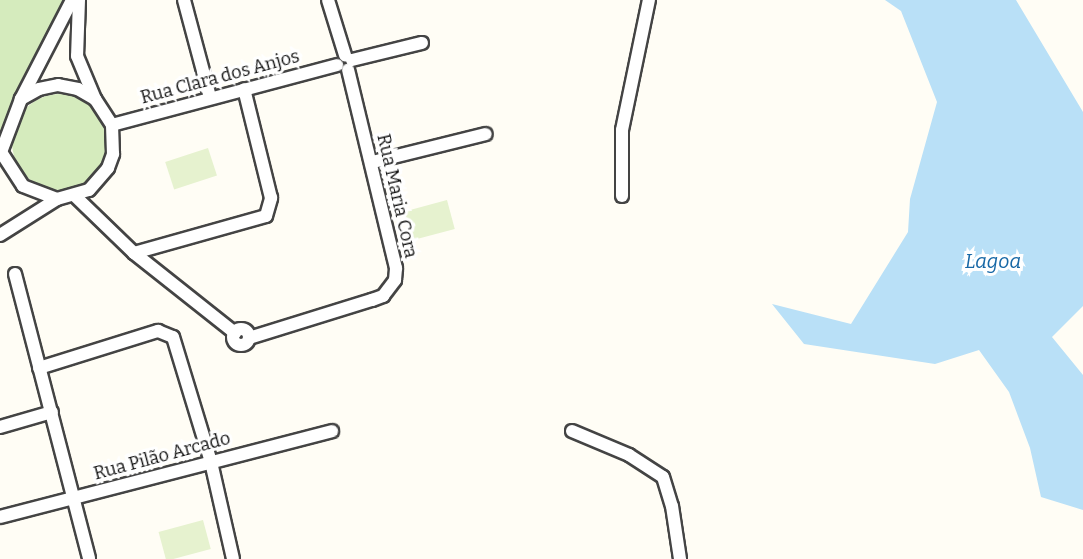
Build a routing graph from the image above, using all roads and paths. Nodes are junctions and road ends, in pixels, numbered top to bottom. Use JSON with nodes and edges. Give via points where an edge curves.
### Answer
{"nodes":[{"id":1,"x":72,"y":0,"type":"edge"},
{"id":2,"x":79,"y":0,"type":"edge"},
{"id":3,"x":184,"y":0,"type":"edge"},
{"id":4,"x":328,"y":0,"type":"edge"},
{"id":5,"x":649,"y":0,"type":"edge"},
{"id":6,"x":422,"y":43,"type":"dead end"},
{"id":7,"x":345,"y":62,"type":"junction"},
{"id":8,"x":244,"y":89,"type":"junction"},
{"id":9,"x":210,"y":97,"type":"junction"},
{"id":10,"x":21,"y":99,"type":"junction"},
{"id":11,"x":95,"y":99,"type":"junction"},
{"id":12,"x":112,"y":125,"type":"junction"},
{"id":13,"x":486,"y":134,"type":"dead end"},
{"id":14,"x":0,"y":154,"type":"edge"},
{"id":15,"x":372,"y":162,"type":"junction"},
{"id":16,"x":75,"y":196,"type":"junction"},
{"id":17,"x":622,"y":196,"type":"dead end"},
{"id":18,"x":57,"y":199,"type":"junction"},
{"id":19,"x":0,"y":235,"type":"edge"},
{"id":20,"x":134,"y":253,"type":"junction"},
{"id":21,"x":15,"y":274,"type":"dead end"},
{"id":22,"x":39,"y":368,"type":"junction"},
{"id":23,"x":52,"y":412,"type":"junction"},
{"id":24,"x":0,"y":427,"type":"edge"},
{"id":25,"x":333,"y":430,"type":"dead end"},
{"id":26,"x":572,"y":431,"type":"dead end"},
{"id":27,"x":211,"y":462,"type":"junction"},
{"id":28,"x":74,"y":497,"type":"junction"},
{"id":29,"x":0,"y":517,"type":"edge"},
{"id":30,"x":89,"y":559,"type":"edge"},
{"id":31,"x":233,"y":559,"type":"edge"},
{"id":32,"x":680,"y":559,"type":"edge"}],
"edges":[{"from":1,"to":10,"type":"street"},
{"from":2,"to":11,"type":"street","via":[[77,56]]},
{"from":3,"to":9,"type":"street"},
{"from":4,"to":7,"type":"street","name":"Rua Maria Cora"},
{"from":5,"to":17,"type":"street","via":[[622,130]]},
{"from":6,"to":7,"type":"street","name":"Rua Clara dos Anjos"},
{"from":7,"to":8,"type":"street","name":"Rua Clara dos Anjos"},
{"from":7,"to":15,"type":"street","name":"Rua Maria Cora"},
{"from":8,"to":9,"type":"street","name":"Rua Clara dos Anjos"},
{"from":8,"to":20,"type":"street","via":[[271,198],[266,216]]},
{"from":9,"to":12,"type":"street","name":"Rua Clara dos Anjos"},
{"from":10,"to":11,"type":"street","via":[[58,85],[78,89]]},
{"from":10,"to":14,"type":"street"},
{"from":11,"to":12,"type":"street"},
{"from":12,"to":16,"type":"street","via":[[114,154],[108,168],[88,190]]},
{"from":13,"to":15,"type":"street"},
{"from":14,"to":18,"type":"street","via":[[23,186],[38,195]]},
{"from":15,"to":20,"type":"street","name":"Rua Maria Cora","via":[[396,268],[390,289],[372,300],[249,338],[244,330],[235,333]]},
{"from":16,"to":18,"type":"street"},
{"from":16,"to":20,"type":"street"},
{"from":18,"to":19,"type":"street"},
{"from":21,"to":22,"type":"street"},
{"from":22,"to":23,"type":"street"},
{"from":22,"to":27,"type":"street","via":[[158,331],[169,334],[175,342]]},
{"from":23,"to":24,"type":"street"},
{"from":23,"to":28,"type":"street"},
{"from":25,"to":27,"type":"street","name":"Rua Pilão Arcado"},
{"from":26,"to":32,"type":"street","via":[[639,461],[663,477]]},
{"from":27,"to":28,"type":"street","name":"Rua Pilão Arcado"},
{"from":27,"to":31,"type":"street"},
{"from":28,"to":29,"type":"street","name":"Rua Pilão Arcado"},
{"from":28,"to":30,"type":"street"}]}
